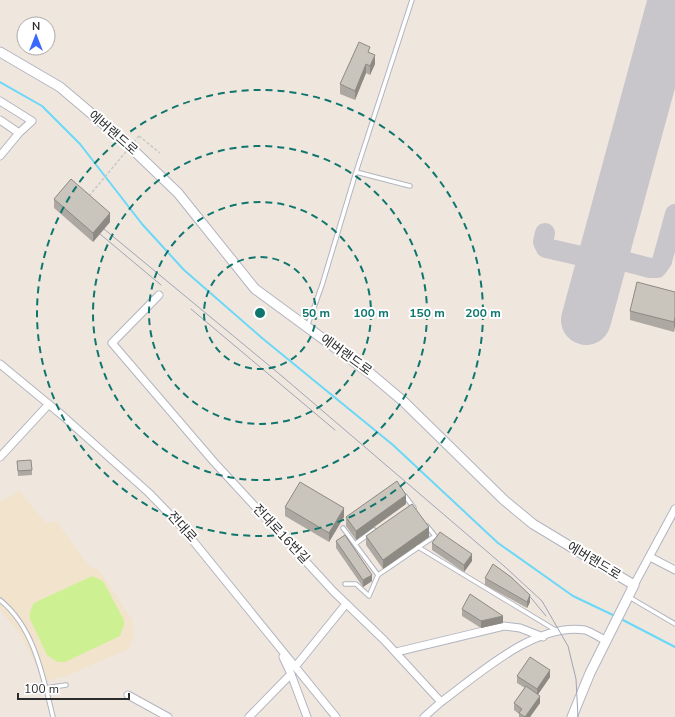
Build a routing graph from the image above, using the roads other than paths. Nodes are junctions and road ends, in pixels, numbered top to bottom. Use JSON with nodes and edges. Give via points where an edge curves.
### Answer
{"nodes":[{"id":1,"x":412,"y":0,"type":"edge"},
{"id":2,"x":0,"y":52,"type":"edge"},
{"id":3,"x":0,"y":101,"type":"edge"},
{"id":4,"x":0,"y":120,"type":"edge"},
{"id":5,"x":19,"y":133,"type":"junction"},
{"id":6,"x":0,"y":156,"type":"edge"},
{"id":7,"x":356,"y":172,"type":"junction"},
{"id":8,"x":410,"y":186,"type":"dead end"},
{"id":9,"x":159,"y":295,"type":"dead end"},
{"id":10,"x":307,"y":328,"type":"junction"},
{"id":11,"x":0,"y":364,"type":"edge"},
{"id":12,"x":49,"y":404,"type":"junction"},
{"id":13,"x":0,"y":457,"type":"edge"},
{"id":14,"x":404,"y":494,"type":"edge"},
{"id":15,"x":412,"y":506,"type":"junction"},
{"id":16,"x":675,"y":509,"type":"edge"},
{"id":17,"x":406,"y":510,"type":"edge"},
{"id":18,"x":417,"y":512,"type":"edge"},
{"id":19,"x":426,"y":524,"type":"edge"},
{"id":20,"x":380,"y":527,"type":"edge"},
{"id":21,"x":343,"y":528,"type":"dead end"},
{"id":22,"x":355,"y":544,"type":"junction"},
{"id":23,"x":418,"y":548,"type":"junction"},
{"id":24,"x":650,"y":558,"type":"junction"},
{"id":25,"x":675,"y":570,"type":"edge"},
{"id":26,"x":378,"y":575,"type":"junction"},
{"id":27,"x":345,"y":584,"type":"dead end"},
{"id":28,"x":634,"y":585,"type":"junction"},
{"id":29,"x":0,"y":600,"type":"edge"},
{"id":30,"x":627,"y":601,"type":"junction"},
{"id":31,"x":346,"y":604,"type":"junction"},
{"id":32,"x":675,"y":624,"type":"edge"},
{"id":33,"x":558,"y":631,"type":"junction"},
{"id":34,"x":542,"y":637,"type":"junction"},
{"id":35,"x":608,"y":638,"type":"junction"},
{"id":36,"x":275,"y":641,"type":"junction"},
{"id":37,"x":396,"y":652,"type":"junction"},
{"id":38,"x":295,"y":667,"type":"junction"},
{"id":39,"x":291,"y":674,"type":"junction"},
{"id":40,"x":66,"y":685,"type":"dead end"},
{"id":41,"x":46,"y":688,"type":"junction"},
{"id":42,"x":128,"y":695,"type":"dead end"},
{"id":43,"x":440,"y":702,"type":"junction"},
{"id":44,"x":53,"y":717,"type":"edge"},
{"id":45,"x":168,"y":717,"type":"edge"},
{"id":46,"x":249,"y":717,"type":"edge"},
{"id":47,"x":307,"y":717,"type":"edge"},
{"id":48,"x":336,"y":717,"type":"edge"},
{"id":49,"x":424,"y":717,"type":"edge"},
{"id":50,"x":572,"y":717,"type":"edge"}],
"edges":[{"from":1,"to":7,"type":"lane"},
{"from":2,"to":10,"type":"street","name":"에버랜드로","via":[[60,87],[126,143],[178,193],[255,289]]},
{"from":3,"to":5,"type":"street","via":[[32,121]]},
{"from":4,"to":5,"type":"street"},
{"from":5,"to":6,"type":"street"},
{"from":7,"to":8,"type":"lane"},
{"from":7,"to":10,"type":"lane"},
{"from":9,"to":31,"type":"street","name":"전대로16번길","via":[[112,343],[214,462]]},
{"from":10,"to":28,"type":"street","name":"에버랜드로","via":[[347,355],[403,401],[504,500],[533,524]]},
{"from":11,"to":12,"type":"street","name":"전대로"},
{"from":12,"to":13,"type":"street"},
{"from":12,"to":36,"type":"street","name":"전대로","via":[[149,493],[181,526]]},
{"from":14,"to":15,"type":"lane"},
{"from":15,"to":17,"type":"lane"},
{"from":15,"to":18,"type":"lane"},
{"from":16,"to":24,"type":"street"},
{"from":19,"to":23,"type":"lane","via":[[435,536]]},
{"from":20,"to":22,"type":"lane"},
{"from":21,"to":22,"type":"lane"},
{"from":22,"to":26,"type":"lane"},
{"from":23,"to":26,"type":"lane"},
{"from":23,"to":33,"type":"lane"},
{"from":24,"to":25,"type":"street"},
{"from":24,"to":28,"type":"street"},
{"from":26,"to":27,"type":"lane","via":[[369,596],[356,584]]},
{"from":28,"to":30,"type":"street","name":"에버랜드로"},
{"from":29,"to":41,"type":"lane","via":[[13,610],[32,645]]},
{"from":30,"to":32,"type":"lane"},
{"from":30,"to":35,"type":"street","name":"에버랜드로"},
{"from":31,"to":37,"type":"street","name":"전대로16번길"},
{"from":31,"to":38,"type":"street"},
{"from":33,"to":34,"type":"street"},
{"from":33,"to":35,"type":"street","via":[[586,630]]},
{"from":34,"to":37,"type":"street","via":[[520,628],[504,626]]},
{"from":34,"to":43,"type":"street","via":[[530,640],[504,655]]},
{"from":35,"to":50,"type":"street"},
{"from":36,"to":38,"type":"street","name":"전대로"},
{"from":36,"to":39,"type":"street"},
{"from":37,"to":43,"type":"street","name":"전대로16번길"},
{"from":38,"to":48,"type":"street","name":"전대로"},
{"from":39,"to":46,"type":"street"},
{"from":39,"to":47,"type":"street"},
{"from":40,"to":41,"type":"lane"},
{"from":41,"to":44,"type":"lane"},
{"from":42,"to":45,"type":"street"},
{"from":43,"to":49,"type":"street"}]}
